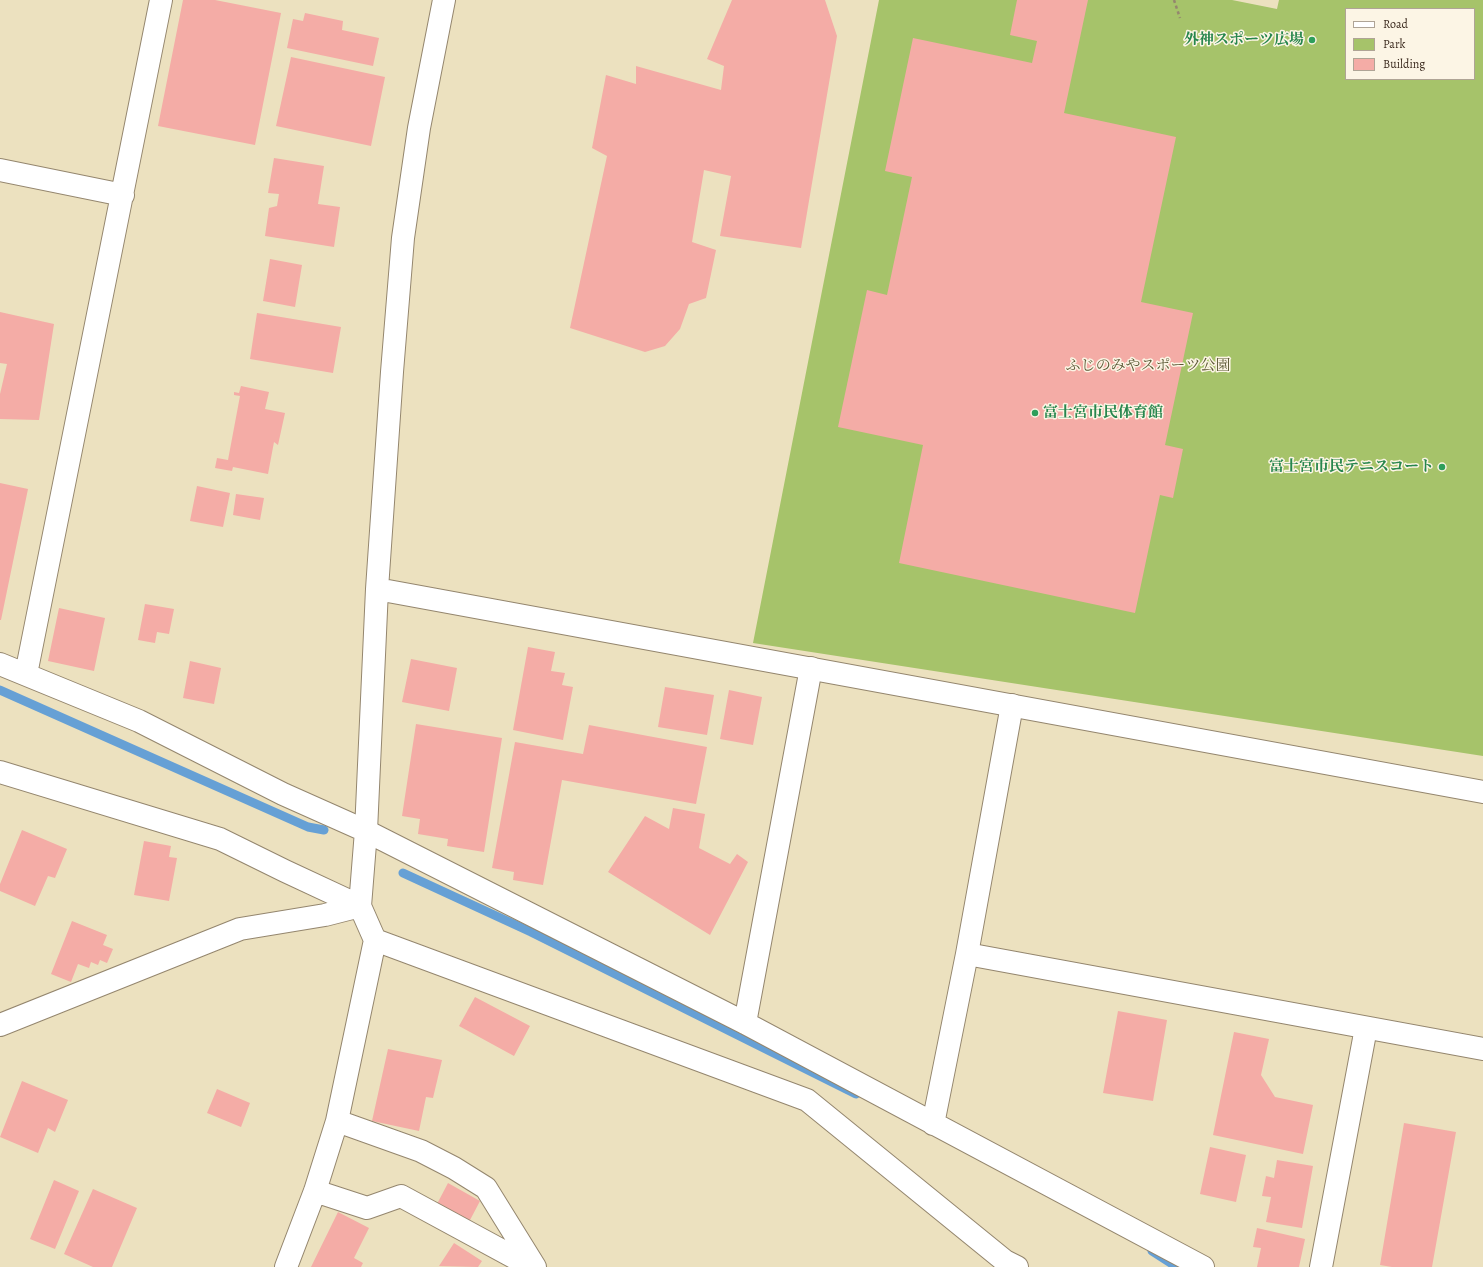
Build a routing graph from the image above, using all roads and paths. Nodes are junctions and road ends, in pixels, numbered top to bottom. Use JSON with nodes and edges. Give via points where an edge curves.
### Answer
{"nodes":[{"id":1,"x":161,"y":0,"type":"edge"},
{"id":2,"x":1174,"y":0,"type":"edge"},
{"id":3,"x":437,"y":1,"type":"edge"},
{"id":4,"x":1180,"y":18,"type":"dead end"},
{"id":5,"x":0,"y":170,"type":"edge"},
{"id":6,"x":123,"y":195,"type":"junction"},
{"id":7,"x":377,"y":589,"type":"junction"},
{"id":8,"x":0,"y":664,"type":"edge"},
{"id":9,"x":811,"y":668,"type":"junction"},
{"id":10,"x":26,"y":674,"type":"junction"},
{"id":11,"x":1012,"y":705,"type":"junction"},
{"id":12,"x":0,"y":772,"type":"edge"},
{"id":13,"x":1483,"y":792,"type":"edge"},
{"id":14,"x":366,"y":831,"type":"junction"},
{"id":15,"x":360,"y":906,"type":"junction"},
{"id":16,"x":375,"y":940,"type":"junction"},
{"id":17,"x":967,"y":954,"type":"junction"},
{"id":18,"x":745,"y":1023,"type":"junction"},
{"id":19,"x":0,"y":1025,"type":"edge"},
{"id":20,"x":1366,"y":1028,"type":"junction"},
{"id":21,"x":1483,"y":1049,"type":"edge"},
{"id":22,"x":337,"y":1121,"type":"junction"},
{"id":23,"x":933,"y":1124,"type":"junction"},
{"id":24,"x":315,"y":1191,"type":"junction"},
{"id":25,"x":286,"y":1267,"type":"edge"},
{"id":26,"x":532,"y":1267,"type":"edge"},
{"id":27,"x":535,"y":1267,"type":"edge"},
{"id":28,"x":1017,"y":1267,"type":"edge"},
{"id":29,"x":1203,"y":1267,"type":"edge"},
{"id":30,"x":1321,"y":1267,"type":"edge"}],
"edges":[{"from":1,"to":6,"type":"street"},
{"from":2,"to":4,"type":"path"},
{"from":3,"to":7,"type":"street","via":[[403,238]]},
{"from":5,"to":6,"type":"street"},
{"from":6,"to":10,"type":"street"},
{"from":7,"to":9,"type":"street"},
{"from":7,"to":14,"type":"street"},
{"from":8,"to":10,"type":"street"},
{"from":9,"to":11,"type":"street"},
{"from":9,"to":18,"type":"street"},
{"from":10,"to":14,"type":"street","via":[[139,721],[283,794]]},
{"from":11,"to":13,"type":"street"},
{"from":11,"to":17,"type":"street"},
{"from":12,"to":15,"type":"street","via":[[220,838]]},
{"from":14,"to":15,"type":"street"},
{"from":14,"to":18,"type":"street"},
{"from":15,"to":16,"type":"street"},
{"from":15,"to":19,"type":"street","via":[[325,915],[240,929]]},
{"from":16,"to":22,"type":"street"},
{"from":16,"to":28,"type":"street","via":[[807,1100],[1004,1261]]},
{"from":17,"to":20,"type":"street"},
{"from":17,"to":23,"type":"street"},
{"from":18,"to":23,"type":"street"},
{"from":20,"to":21,"type":"street"},
{"from":20,"to":30,"type":"street"},
{"from":22,"to":24,"type":"street"},
{"from":22,"to":27,"type":"street","via":[[421,1151],[486,1188]]},
{"from":23,"to":29,"type":"street"},
{"from":24,"to":25,"type":"street"},
{"from":24,"to":26,"type":"street","via":[[367,1208],[401,1196]]}]}
